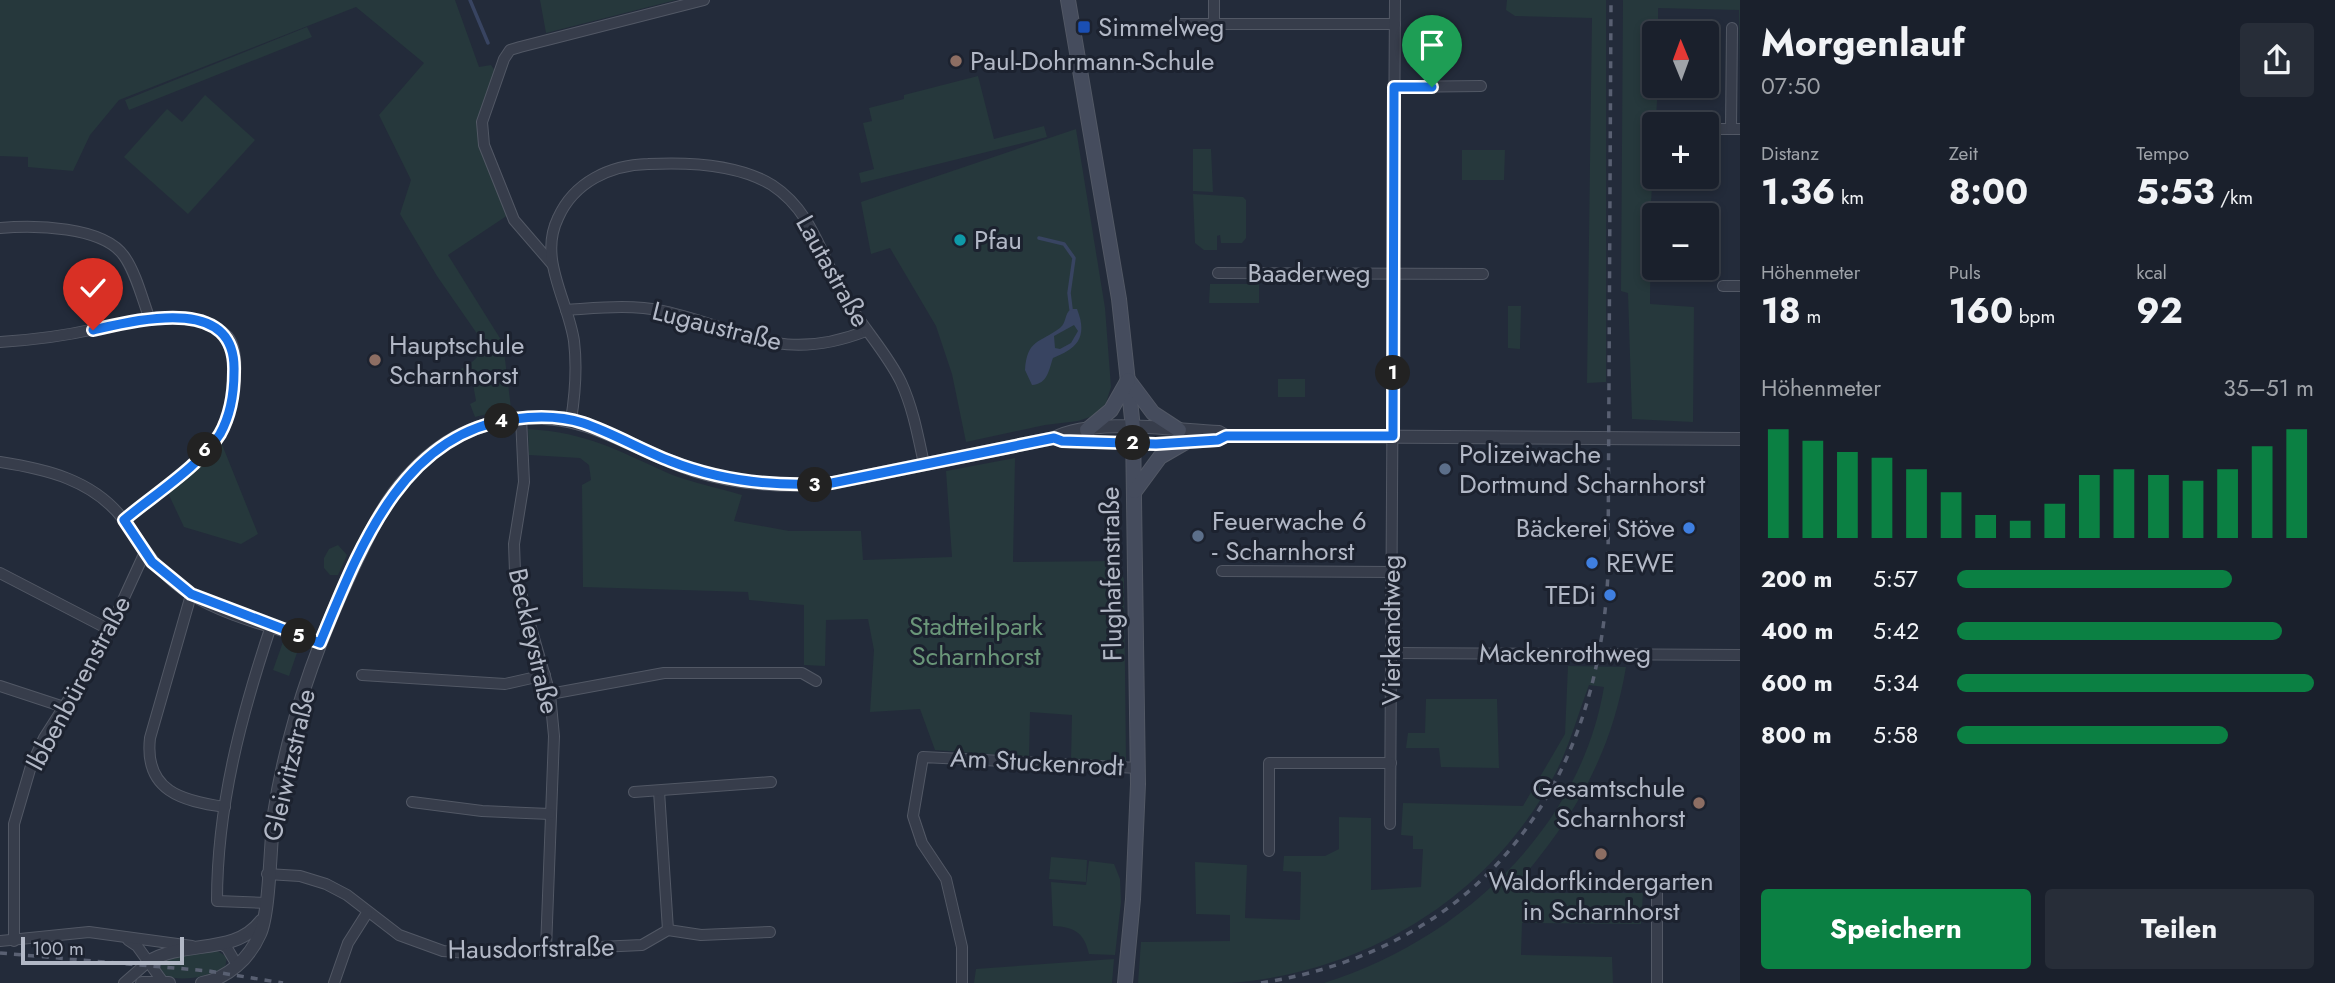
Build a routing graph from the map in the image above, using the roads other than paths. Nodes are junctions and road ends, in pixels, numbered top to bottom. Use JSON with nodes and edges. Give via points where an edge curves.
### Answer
{"nodes":[{"id":1,"x":704,"y":0,"type":"edge"},
{"id":2,"x":1068,"y":0,"type":"edge"},
{"id":3,"x":1214,"y":0,"type":"edge"},
{"id":4,"x":1395,"y":0,"type":"edge"},
{"id":5,"x":1174,"y":24,"type":"dead end"},
{"id":6,"x":1395,"y":24,"type":"junction"},
{"id":7,"x":1214,"y":25,"type":"junction"},
{"id":8,"x":1732,"y":28,"type":"dead end"},
{"id":9,"x":1481,"y":86,"type":"dead end"},
{"id":10,"x":1394,"y":87,"type":"junction"},
{"id":11,"x":1735,"y":129,"type":"edge"},
{"id":12,"x":0,"y":228,"type":"edge"},
{"id":13,"x":552,"y":264,"type":"junction"},
{"id":14,"x":1218,"y":272,"type":"dead end"},
{"id":15,"x":1393,"y":272,"type":"junction"},
{"id":16,"x":1483,"y":274,"type":"dead end"},
{"id":17,"x":1723,"y":286,"type":"dead end"},
{"id":18,"x":1740,"y":286,"type":"edge"},
{"id":19,"x":566,"y":310,"type":"junction"},
{"id":20,"x":149,"y":317,"type":"junction"},
{"id":21,"x":866,"y":331,"type":"junction"},
{"id":22,"x":0,"y":342,"type":"edge"},
{"id":23,"x":1128,"y":380,"type":"junction"},
{"id":24,"x":521,"y":418,"type":"junction"},
{"id":25,"x":571,"y":420,"type":"junction"},
{"id":26,"x":1087,"y":430,"type":"junction"},
{"id":27,"x":1133,"y":435,"type":"junction"},
{"id":28,"x":1182,"y":436,"type":"junction"},
{"id":29,"x":1393,"y":436,"type":"junction"},
{"id":30,"x":1054,"y":438,"type":"junction"},
{"id":31,"x":1740,"y":439,"type":"edge"},
{"id":32,"x":0,"y":462,"type":"edge"},
{"id":33,"x":924,"y":464,"type":"junction"},
{"id":34,"x":1135,"y":491,"type":"junction"},
{"id":35,"x":124,"y":520,"type":"junction"},
{"id":36,"x":145,"y":552,"type":"junction"},
{"id":37,"x":1222,"y":571,"type":"dead end"},
{"id":38,"x":1392,"y":572,"type":"junction"},
{"id":39,"x":0,"y":573,"type":"edge"},
{"id":40,"x":191,"y":594,"type":"junction"},
{"id":41,"x":271,"y":626,"type":"junction"},
{"id":42,"x":110,"y":630,"type":"junction"},
{"id":43,"x":320,"y":643,"type":"junction"},
{"id":44,"x":1391,"y":653,"type":"junction"},
{"id":45,"x":1740,"y":655,"type":"edge"},
{"id":46,"x":362,"y":675,"type":"dead end"},
{"id":47,"x":545,"y":675,"type":"junction"},
{"id":48,"x":816,"y":681,"type":"dead end"},
{"id":49,"x":0,"y":686,"type":"edge"},
{"id":50,"x":550,"y":694,"type":"junction"},
{"id":51,"x":64,"y":708,"type":"junction"},
{"id":52,"x":1391,"y":763,"type":"junction"},
{"id":53,"x":1138,"y":768,"type":"junction"},
{"id":54,"x":771,"y":782,"type":"dead end"},
{"id":55,"x":659,"y":791,"type":"junction"},
{"id":56,"x":634,"y":792,"type":"dead end"},
{"id":57,"x":412,"y":802,"type":"dead end"},
{"id":58,"x":225,"y":807,"type":"junction"},
{"id":59,"x":550,"y":814,"type":"junction"},
{"id":60,"x":0,"y":822,"type":"edge"},
{"id":61,"x":14,"y":824,"type":"junction"},
{"id":62,"x":1390,"y":824,"type":"dead end"},
{"id":63,"x":1269,"y":851,"type":"dead end"},
{"id":64,"x":267,"y":874,"type":"junction"},
{"id":65,"x":1657,"y":888,"type":"dead end"},
{"id":66,"x":266,"y":903,"type":"junction"},
{"id":67,"x":367,"y":913,"type":"junction"},
{"id":68,"x":263,"y":918,"type":"junction"},
{"id":69,"x":668,"y":930,"type":"junction"},
{"id":70,"x":770,"y":932,"type":"dead end"},
{"id":71,"x":122,"y":937,"type":"junction"},
{"id":72,"x":0,"y":941,"type":"edge"},
{"id":73,"x":14,"y":941,"type":"junction"},
{"id":74,"x":221,"y":944,"type":"junction"},
{"id":75,"x":193,"y":946,"type":"junction"},
{"id":76,"x":546,"y":949,"type":"junction"},
{"id":77,"x":148,"y":962,"type":"junction"},
{"id":78,"x":237,"y":965,"type":"junction"},
{"id":79,"x":163,"y":982,"type":"edge"},
{"id":80,"x":124,"y":983,"type":"edge"},
{"id":81,"x":142,"y":983,"type":"edge"},
{"id":82,"x":169,"y":983,"type":"edge"},
{"id":83,"x":201,"y":983,"type":"edge"},
{"id":84,"x":334,"y":983,"type":"edge"},
{"id":85,"x":962,"y":983,"type":"edge"},
{"id":86,"x":1125,"y":983,"type":"edge"},
{"id":87,"x":1657,"y":983,"type":"edge"}],
"edges":[{"from":1,"to":13,"type":"street","via":[[520,47],[510,50],[504,59],[482,122],[484,145],[514,220]]},
{"from":2,"to":23,"type":"main road","name":"Flughafenstraße","via":[[1119,299]]},
{"from":3,"to":7,"type":"street"},
{"from":4,"to":6,"type":"street","name":"Vierkandtweg"},
{"from":5,"to":7,"type":"street"},
{"from":6,"to":7,"type":"street"},
{"from":6,"to":10,"type":"street","name":"Vierkandtweg"},
{"from":8,"to":11,"type":"street"},
{"from":9,"to":10,"type":"street"},
{"from":10,"to":15,"type":"street","name":"Vierkandtweg"},
{"from":12,"to":20,"type":"street","via":[[73,232],[111,242],[126,258]]},
{"from":13,"to":19,"type":"street","name":"Lautastraße"},
{"from":13,"to":21,"type":"street","name":"Lautastraße","via":[[557,219],[575,192],[603,173],[626,165],[658,163],[734,170],[770,184],[794,204]]},
{"from":14,"to":15,"type":"street","name":"Baaderweg"},
{"from":15,"to":16,"type":"street","name":"Baaderweg"},
{"from":15,"to":29,"type":"street","name":"Vierkandtweg"},
{"from":17,"to":18,"type":"street"},
{"from":19,"to":21,"type":"street","name":"Lugaustraße","via":[[650,309],[747,339],[785,345],[827,342]]},
{"from":19,"to":25,"type":"street","name":"Lautastraße","via":[[574,350]]},
{"from":20,"to":22,"type":"street","via":[[42,339]]},
{"from":20,"to":35,"type":"street","via":[[198,321],[226,335],[234,354],[234,383],[215,440]]},
{"from":21,"to":33,"type":"street","name":"Lautastraße","via":[[902,383]]},
{"from":23,"to":26,"type":"main road","via":[[1111,410]]},
{"from":23,"to":27,"type":"main road","name":"Flughafenstraße"},
{"from":23,"to":28,"type":"main road","via":[[1153,413]]},
{"from":24,"to":25,"type":"street","name":"Gleiwitzstraße"},
{"from":24,"to":43,"type":"street","name":"Gleiwitzstraße","via":[[456,437],[426,457],[406,478],[364,545]]},
{"from":24,"to":47,"type":"street","name":"Beckleystraße","via":[[524,482],[514,544],[515,572]]},
{"from":25,"to":33,"type":"street","name":"Gleiwitzstraße","via":[[688,468],[751,483],[832,483]]},
{"from":26,"to":27,"type":"street","name":"Gleiwitzstraße"},
{"from":26,"to":30,"type":"street","name":"Gleiwitzstraße"},
{"from":27,"to":28,"type":"street","name":"Gleiwitzstraße"},
{"from":27,"to":30,"type":"street","name":"Gleiwitzstraße"},
{"from":27,"to":34,"type":"main road","name":"Flughafenstraße"},
{"from":28,"to":29,"type":"street","name":"Gleiwitzstraße","via":[[1219,432],[1226,436]]},
{"from":28,"to":34,"type":"main road"},
{"from":29,"to":31,"type":"street","name":"Gleiwitzstraße"},
{"from":29,"to":38,"type":"street","name":"Vierkandtweg"},
{"from":30,"to":33,"type":"street","name":"Gleiwitzstraße"},
{"from":32,"to":35,"type":"street","via":[[72,479],[98,495]]},
{"from":34,"to":53,"type":"main road","name":"Flughafenstraße"},
{"from":35,"to":36,"type":"street"},
{"from":36,"to":40,"type":"street","via":[[161,572]]},
{"from":36,"to":42,"type":"street","name":"Ibbenbürenstraße"},
{"from":37,"to":38,"type":"street"},
{"from":38,"to":44,"type":"street","name":"Vierkandtweg"},
{"from":39,"to":42,"type":"street"},
{"from":40,"to":41,"type":"street"},
{"from":40,"to":58,"type":"street","via":[[153,727],[151,761],[170,792]]},
{"from":41,"to":43,"type":"street"},
{"from":41,"to":58,"type":"street","via":[[244,712]]},
{"from":42,"to":51,"type":"street","name":"Ibbenbürenstraße"},
{"from":43,"to":64,"type":"street","name":"Gleiwitzstraße","via":[[286,755]]},
{"from":44,"to":45,"type":"street","name":"Mackenrothweg"},
{"from":44,"to":52,"type":"street","name":"Vierkandtweg"},
{"from":46,"to":47,"type":"street","via":[[505,684]]},
{"from":47,"to":50,"type":"street","name":"Beckleystraße"},
{"from":48,"to":50,"type":"street","via":[[802,673],[664,673]]},
{"from":49,"to":51,"type":"street"},
{"from":50,"to":59,"type":"street","name":"Beckleystraße","via":[[554,736]]},
{"from":51,"to":61,"type":"street","name":"Ibbenbürenstraße","via":[[33,760]]},
{"from":52,"to":62,"type":"street","name":"Vierkandtweg"},
{"from":52,"to":63,"type":"street","via":[[1269,763]]},
{"from":53,"to":85,"type":"street","name":"Am Stuckenrodt","via":[[923,757],[913,816],[922,842],[946,879],[962,947]]},
{"from":53,"to":86,"type":"main road","name":"Flughafenstraße","via":[[1135,876]]},
{"from":54,"to":55,"type":"street"},
{"from":55,"to":56,"type":"street"},
{"from":55,"to":69,"type":"street"},
{"from":57,"to":59,"type":"street"},
{"from":58,"to":66,"type":"street","via":[[217,901]]},
{"from":59,"to":76,"type":"street","name":"Beckleystraße"},
{"from":60,"to":61,"type":"street"},
{"from":61,"to":73,"type":"street","name":"Ibbenbürenstraße"},
{"from":64,"to":66,"type":"street","name":"Gleiwitzstraße"},
{"from":64,"to":67,"type":"street","name":"Hausdorfstraße","via":[[300,876],[326,884]]},
{"from":65,"to":87,"type":"street"},
{"from":66,"to":68,"type":"street","name":"Gleiwitzstraße"},
{"from":67,"to":76,"type":"street","name":"Hausdorfstraße","via":[[399,935],[443,951]]},
{"from":67,"to":84,"type":"street","via":[[348,943]]},
{"from":68,"to":74,"type":"street","via":[[243,938]]},
{"from":68,"to":78,"type":"street","name":"Gleiwitzstraße","via":[[250,952]]},
{"from":69,"to":70,"type":"street","via":[[709,935]]},
{"from":69,"to":76,"type":"street","name":"Hausdorfstraße","via":[[642,945]]},
{"from":71,"to":73,"type":"street","via":[[89,932]]},
{"from":71,"to":75,"type":"street"},
{"from":71,"to":77,"type":"street","via":[[137,946]]},
{"from":72,"to":73,"type":"street"},
{"from":74,"to":75,"type":"street"},
{"from":74,"to":78,"type":"street"},
{"from":75,"to":77,"type":"street"},
{"from":77,"to":79,"type":"street"},
{"from":77,"to":80,"type":"street"},
{"from":78,"to":83,"type":"street","name":"Gleiwitzstraße","via":[[224,976]]},
{"from":79,"to":81,"type":"street"},
{"from":79,"to":82,"type":"street"}]}
